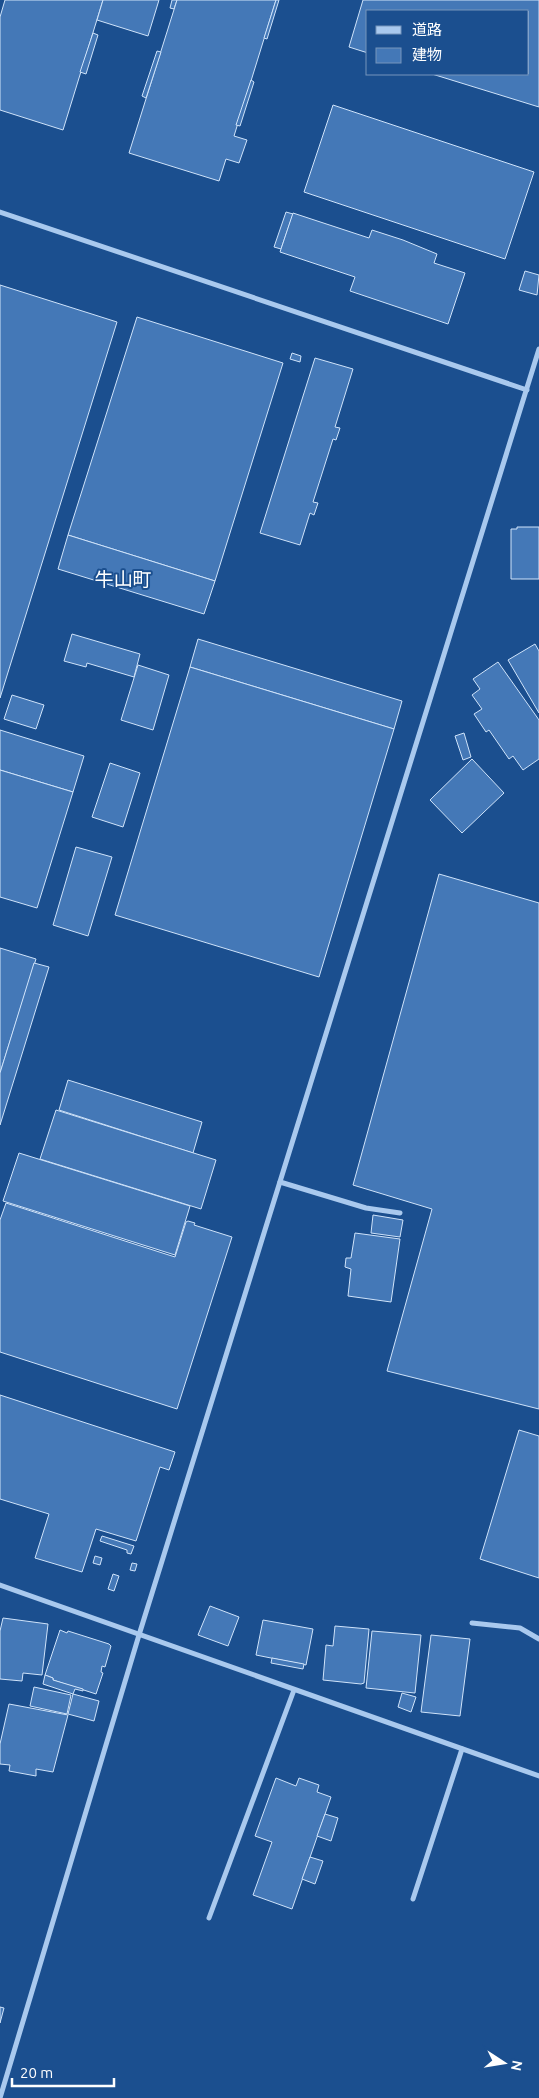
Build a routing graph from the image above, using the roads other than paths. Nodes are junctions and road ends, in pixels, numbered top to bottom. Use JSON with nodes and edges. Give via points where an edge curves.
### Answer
{"nodes":[{"id":1,"x":0,"y":212,"type":"edge"},
{"id":2,"x":539,"y":349,"type":"edge"},
{"id":3,"x":527,"y":390,"type":"junction"},
{"id":4,"x":280,"y":1182,"type":"junction"},
{"id":5,"x":400,"y":1213,"type":"dead end"},
{"id":6,"x":0,"y":1585,"type":"edge"},
{"id":7,"x":472,"y":1623,"type":"dead end"},
{"id":8,"x":139,"y":1635,"type":"junction"},
{"id":9,"x":539,"y":1639,"type":"edge"},
{"id":10,"x":294,"y":1690,"type":"junction"},
{"id":11,"x":462,"y":1749,"type":"junction"},
{"id":12,"x":539,"y":1776,"type":"edge"},
{"id":13,"x":413,"y":1899,"type":"dead end"},
{"id":14,"x":209,"y":1918,"type":"dead end"},
{"id":15,"x":0,"y":2098,"type":"edge"}],
"edges":[{"from":1,"to":3,"type":"street"},
{"from":2,"to":3,"type":"street"},
{"from":3,"to":4,"type":"street"},
{"from":4,"to":5,"type":"street","via":[[366,1208]]},
{"from":4,"to":8,"type":"street"},
{"from":6,"to":8,"type":"street"},
{"from":7,"to":9,"type":"street","via":[[520,1628]]},
{"from":8,"to":10,"type":"street"},
{"from":8,"to":15,"type":"street"},
{"from":10,"to":11,"type":"street"},
{"from":10,"to":14,"type":"street"},
{"from":11,"to":12,"type":"street"},
{"from":11,"to":13,"type":"street"}]}
